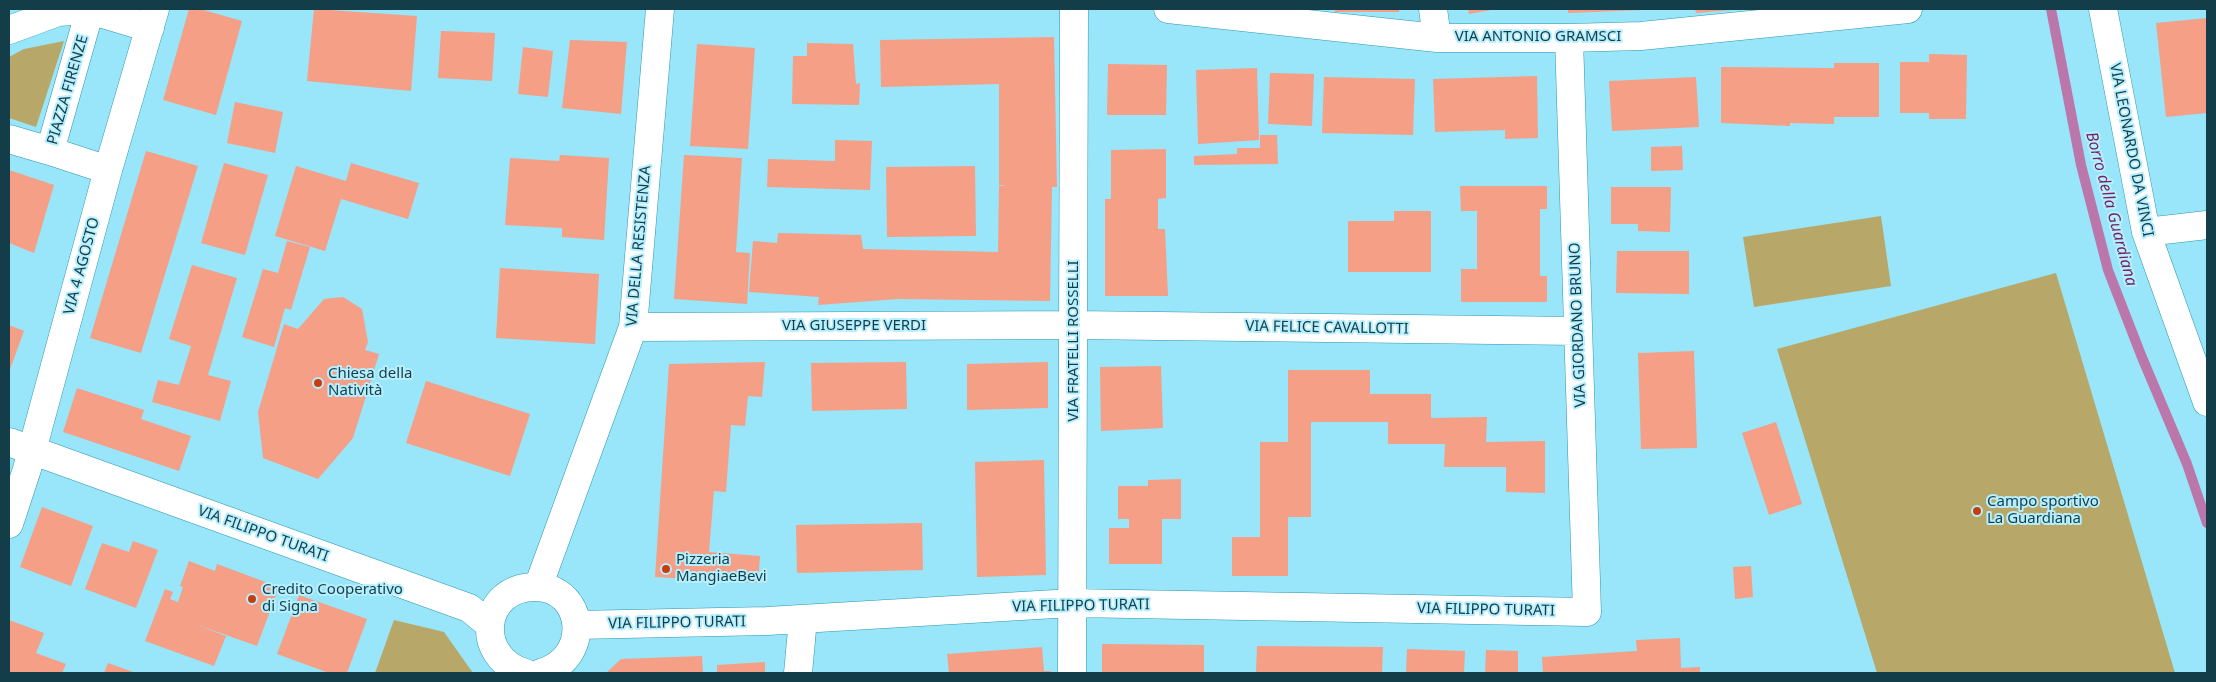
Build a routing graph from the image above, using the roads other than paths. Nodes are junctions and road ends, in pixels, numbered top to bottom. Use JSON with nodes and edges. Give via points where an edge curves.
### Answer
{"nodes":[{"id":1,"x":660,"y":9,"type":"edge"},
{"id":2,"x":1074,"y":9,"type":"edge"},
{"id":3,"x":1168,"y":9,"type":"edge"},
{"id":4,"x":1432,"y":9,"type":"edge"},
{"id":5,"x":1908,"y":9,"type":"edge"},
{"id":6,"x":2103,"y":9,"type":"edge"},
{"id":7,"x":90,"y":10,"type":"junction"},
{"id":8,"x":1809,"y":15,"type":"edge"},
{"id":9,"x":153,"y":18,"type":"edge"},
{"id":10,"x":9,"y":30,"type":"edge"},
{"id":11,"x":1437,"y":38,"type":"junction"},
{"id":12,"x":1569,"y":38,"type":"junction"},
{"id":13,"x":9,"y":139,"type":"edge"},
{"id":14,"x":50,"y":151,"type":"junction"},
{"id":15,"x":108,"y":170,"type":"junction"},
{"id":16,"x":2207,"y":225,"type":"edge"},
{"id":17,"x":2146,"y":232,"type":"junction"},
{"id":18,"x":1075,"y":325,"type":"junction"},
{"id":19,"x":633,"y":327,"type":"junction"},
{"id":20,"x":1578,"y":331,"type":"junction"},
{"id":21,"x":2207,"y":402,"type":"edge"},
{"id":22,"x":20,"y":446,"type":"edge"},
{"id":23,"x":9,"y":524,"type":"edge"},
{"id":24,"x":538,"y":587,"type":"junction"},
{"id":25,"x":1072,"y":603,"type":"junction"},
{"id":26,"x":1587,"y":612,"type":"joint"},
{"id":27,"x":803,"y":619,"type":"junction"},
{"id":28,"x":490,"y":625,"type":"junction"},
{"id":29,"x":577,"y":625,"type":"junction"},
{"id":30,"x":525,"y":673,"type":"edge"},
{"id":31,"x":541,"y":673,"type":"edge"},
{"id":32,"x":798,"y":673,"type":"edge"},
{"id":33,"x":1072,"y":673,"type":"edge"}],
"edges":[{"from":1,"to":19,"type":"street","name":"VIA DELLA RESISTENZA"},
{"from":2,"to":18,"type":"street","name":"VIA FRATELLI ROSSELLI"},
{"from":3,"to":11,"type":"street","name":"VIA ANTONIO GRAMSCI"},
{"from":4,"to":11,"type":"street"},
{"from":5,"to":8,"type":"street","name":"VIA ANTONIO GRAMSCI"},
{"from":6,"to":17,"type":"street","name":"VIA LEONARDO DA VINCI"},
{"from":7,"to":9,"type":"street"},
{"from":7,"to":10,"type":"street","name":"PIAZZA FIRENZE","via":[[58,12]]},
{"from":7,"to":14,"type":"street","name":"PIAZZA FIRENZE"},
{"from":8,"to":12,"type":"street","name":"VIA ANTONIO GRAMSCI","via":[[1641,36]]},
{"from":9,"to":15,"type":"street","name":"VIA 4 AGOSTO"},
{"from":11,"to":12,"type":"street","name":"VIA ANTONIO GRAMSCI"},
{"from":12,"to":20,"type":"street","name":"VIA GIORDANO BRUNO"},
{"from":13,"to":14,"type":"street","name":"PIAZZA FIRENZE"},
{"from":14,"to":15,"type":"street"},
{"from":15,"to":22,"type":"street","name":"VIA 4 AGOSTO"},
{"from":16,"to":17,"type":"street"},
{"from":17,"to":21,"type":"street","name":"VIA LEONARDO DA VINCI"},
{"from":18,"to":19,"type":"street","name":"VIA GIUSEPPE VERDI"},
{"from":18,"to":20,"type":"street","name":"VIA FELICE CAVALLOTTI"},
{"from":18,"to":25,"type":"street","name":"VIA FRATELLI ROSSELLI"},
{"from":19,"to":24,"type":"street","name":"VIA DELLA RESISTENZA"},
{"from":20,"to":26,"type":"street","name":"VIA GIORDANO BRUNO"},
{"from":22,"to":23,"type":"street","name":"VIA 4 AGOSTO"},
{"from":22,"to":28,"type":"street","name":"VIA FILIPPO TURATI","via":[[469,608]]},
{"from":24,"to":28,"type":"street","via":[[512,592],[501,600]]},
{"from":24,"to":29,"type":"street","via":[[564,599]]},
{"from":25,"to":26,"type":"street","name":"VIA FILIPPO TURATI"},
{"from":25,"to":27,"type":"street","name":"VIA FILIPPO TURATI"},
{"from":25,"to":33,"type":"street","name":"VIA FRATELLI ROSSELLI"},
{"from":27,"to":29,"type":"street","name":"VIA FILIPPO TURATI"},
{"from":27,"to":32,"type":"street"},
{"from":28,"to":30,"type":"street","via":[[490,639],[495,652],[514,670]]},
{"from":29,"to":31,"type":"street","via":[[572,651],[564,662]]}]}
